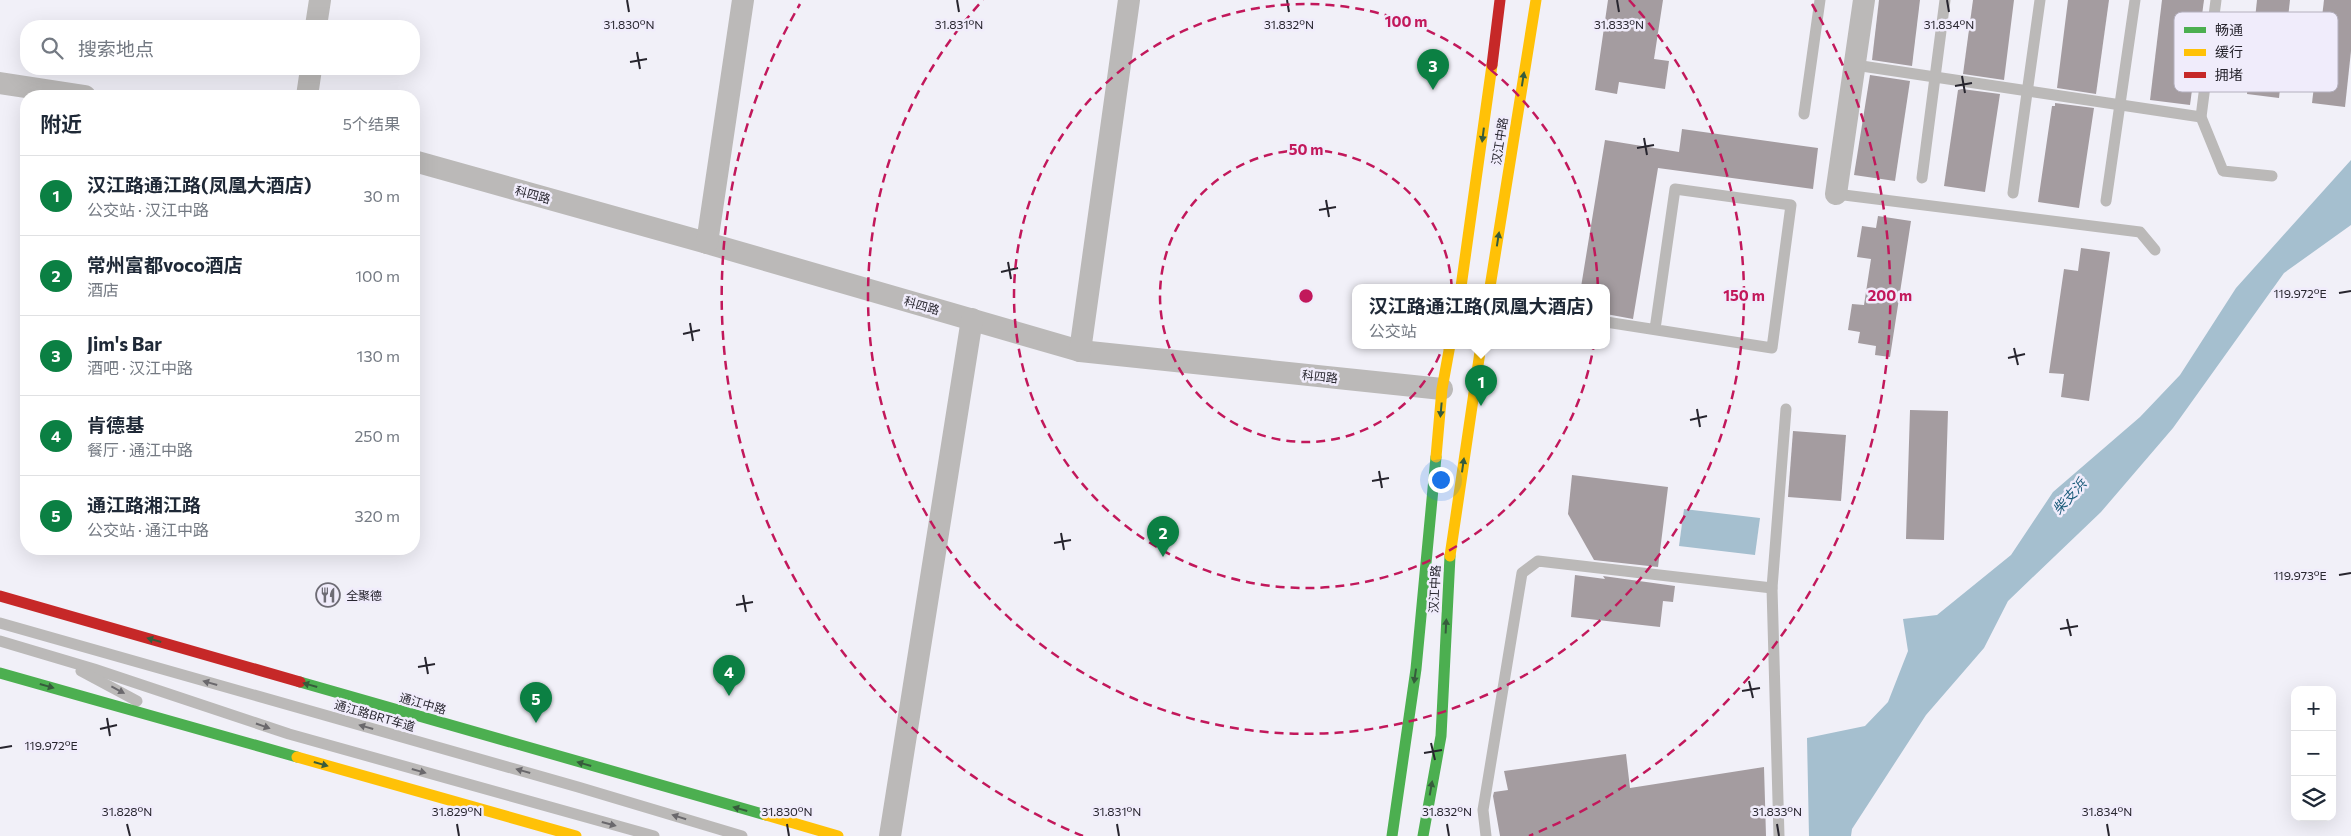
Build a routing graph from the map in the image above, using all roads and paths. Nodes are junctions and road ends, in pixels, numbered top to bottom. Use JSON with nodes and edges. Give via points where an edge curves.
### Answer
{"nodes":[{"id":1,"x":320,"y":0,"type":"edge"},
{"id":2,"x":743,"y":0,"type":"edge"},
{"id":3,"x":1129,"y":0,"type":"edge"},
{"id":4,"x":1500,"y":0,"type":"edge"},
{"id":5,"x":1536,"y":0,"type":"edge"},
{"id":6,"x":1820,"y":0,"type":"edge"},
{"id":7,"x":1864,"y":0,"type":"edge"},
{"id":8,"x":1945,"y":0,"type":"edge"},
{"id":9,"x":2040,"y":0,"type":"edge"},
{"id":10,"x":2135,"y":0,"type":"edge"},
{"id":11,"x":317,"y":20,"type":"edge"},
{"id":12,"x":1855,"y":65,"type":"junction"},
{"id":13,"x":310,"y":75,"type":"edge"},
{"id":14,"x":1935,"y":77,"type":"junction"},
{"id":15,"x":0,"y":83,"type":"edge"},
{"id":16,"x":46,"y":90,"type":"edge"},
{"id":17,"x":308,"y":90,"type":"edge"},
{"id":18,"x":2027,"y":91,"type":"junction"},
{"id":19,"x":2204,"y":92,"type":"edge"},
{"id":20,"x":2120,"y":105,"type":"junction"},
{"id":21,"x":1804,"y":114,"type":"dead end"},
{"id":22,"x":2201,"y":117,"type":"junction"},
{"id":23,"x":420,"y":163,"type":"edge"},
{"id":24,"x":2272,"y":176,"type":"dead end"},
{"id":25,"x":1922,"y":178,"type":"dead end"},
{"id":26,"x":2014,"y":193,"type":"dead end"},
{"id":27,"x":1836,"y":194,"type":"joint"},
{"id":28,"x":2106,"y":201,"type":"dead end"},
{"id":29,"x":708,"y":243,"type":"junction"},
{"id":30,"x":2155,"y":250,"type":"dead end"},
{"id":31,"x":1462,"y":284,"type":"edge"},
{"id":32,"x":1490,"y":284,"type":"edge"},
{"id":33,"x":972,"y":319,"type":"junction"},
{"id":34,"x":1610,"y":323,"type":"edge"},
{"id":35,"x":1655,"y":329,"type":"junction"},
{"id":36,"x":1449,"y":349,"type":"edge"},
{"id":37,"x":1480,"y":349,"type":"edge"},
{"id":38,"x":1080,"y":350,"type":"junction"},
{"id":39,"x":1442,"y":389,"type":"junction"},
{"id":40,"x":1786,"y":409,"type":"dead end"},
{"id":41,"x":1772,"y":588,"type":"junction"},
{"id":42,"x":0,"y":596,"type":"edge"},
{"id":43,"x":0,"y":623,"type":"edge"},
{"id":44,"x":0,"y":642,"type":"edge"},
{"id":45,"x":60,"y":659,"type":"junction"},
{"id":46,"x":0,"y":673,"type":"edge"},
{"id":47,"x":181,"y":724,"type":"junction"},
{"id":48,"x":576,"y":836,"type":"edge"},
{"id":49,"x":654,"y":836,"type":"edge"},
{"id":50,"x":742,"y":836,"type":"edge"},
{"id":51,"x":838,"y":836,"type":"edge"},
{"id":52,"x":890,"y":836,"type":"edge"},
{"id":53,"x":1392,"y":836,"type":"edge"},
{"id":54,"x":1423,"y":836,"type":"edge"},
{"id":55,"x":1486,"y":836,"type":"edge"},
{"id":56,"x":1780,"y":836,"type":"edge"}],
"edges":[{"from":1,"to":11,"type":"street"},
{"from":2,"to":29,"type":"street"},
{"from":3,"to":38,"type":"street"},
{"from":4,"to":31,"type":"main road","name":"汉江中路","one_way":true},
{"from":32,"to":5,"type":"main road","name":"汉江中路","one_way":true},
{"from":6,"to":21,"type":"lane"},
{"from":7,"to":12,"type":"street"},
{"from":8,"to":14,"type":"lane"},
{"from":9,"to":18,"type":"lane"},
{"from":10,"to":20,"type":"lane"},
{"from":12,"to":14,"type":"lane"},
{"from":12,"to":27,"type":"street"},
{"from":13,"to":17,"type":"street"},
{"from":14,"to":18,"type":"lane"},
{"from":14,"to":25,"type":"lane"},
{"from":15,"to":16,"type":"street"},
{"from":18,"to":20,"type":"lane"},
{"from":18,"to":26,"type":"lane"},
{"from":19,"to":22,"type":"lane"},
{"from":20,"to":22,"type":"lane"},
{"from":20,"to":28,"type":"lane"},
{"from":22,"to":24,"type":"lane","via":[[2223,171]]},
{"from":23,"to":29,"type":"street","name":"科四路"},
{"from":27,"to":30,"type":"lane","via":[[2140,232]]},
{"from":29,"to":33,"type":"street","name":"科四路"},
{"from":33,"to":38,"type":"street","name":"科四路"},
{"from":33,"to":52,"type":"street"},
{"from":34,"to":35,"type":"lane"},
{"from":35,"to":35,"type":"lane","via":[[1675,189],[1792,205],[1772,348]]},
{"from":36,"to":39,"type":"main road","name":"汉江中路"},
{"from":54,"to":37,"type":"main road","name":"汉江中路","one_way":true,"via":[[1440,736],[1449,565]]},
{"from":38,"to":39,"type":"street","name":"科四路"},
{"from":39,"to":53,"type":"main road","name":"汉江中路","one_way":true,"via":[[1416,669]]},
{"from":40,"to":41,"type":"lane"},
{"from":41,"to":55,"type":"lane","via":[[1538,561],[1522,573],[1483,810]]},
{"from":41,"to":56,"type":"lane"},
{"from":51,"to":42,"type":"main road","name":"通江中路","one_way":true},
{"from":50,"to":43,"type":"lane","name":"通江路BRT车道","one_way":true},
{"from":44,"to":45,"type":"lane"},
{"from":45,"to":47,"type":"lane","one_way":true},
{"from":45,"to":49,"type":"lane","one_way":true,"via":[[289,734]]},
{"from":46,"to":47,"type":"main road","one_way":true},
{"from":47,"to":48,"type":"main road","one_way":true}]}
